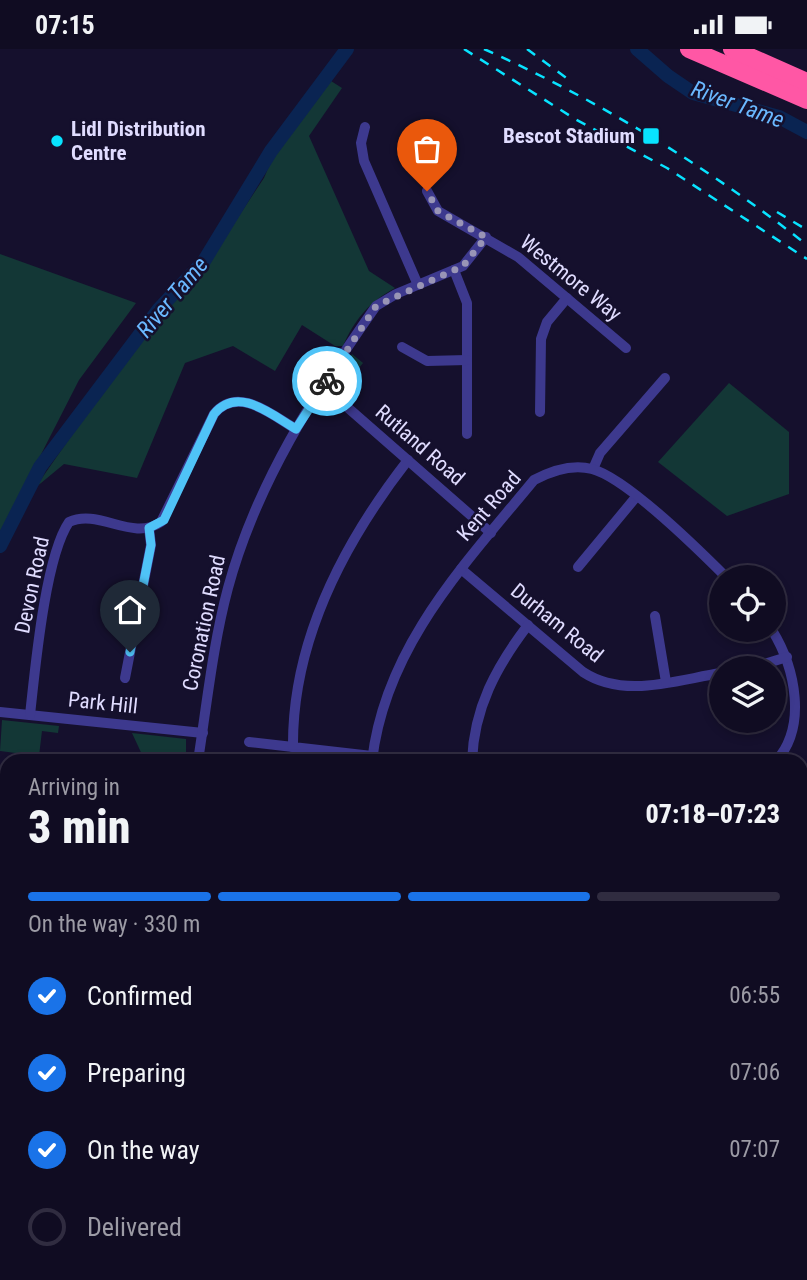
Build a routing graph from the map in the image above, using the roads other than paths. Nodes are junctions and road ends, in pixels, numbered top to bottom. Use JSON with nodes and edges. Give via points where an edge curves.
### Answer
{"nodes":[{"id":1,"x":689,"y":49,"type":"edge"},
{"id":2,"x":732,"y":49,"type":"edge"},
{"id":3,"x":807,"y":82,"type":"edge"},
{"id":4,"x":807,"y":100,"type":"edge"},
{"id":5,"x":365,"y":127,"type":"dead end"},
{"id":6,"x":427,"y":191,"type":"dead end"},
{"id":7,"x":486,"y":237,"type":"junction"},
{"id":8,"x":454,"y":270,"type":"junction"},
{"id":9,"x":418,"y":285,"type":"junction"},
{"id":10,"x":567,"y":298,"type":"junction"},
{"id":11,"x":402,"y":347,"type":"dead end"},
{"id":12,"x":626,"y":348,"type":"dead end"},
{"id":13,"x":467,"y":360,"type":"junction"},
{"id":14,"x":665,"y":379,"type":"dead end"},
{"id":15,"x":323,"y":386,"type":"junction"},
{"id":16,"x":540,"y":412,"type":"dead end"},
{"id":17,"x":296,"y":429,"type":"junction"},
{"id":18,"x":467,"y":434,"type":"dead end"},
{"id":19,"x":408,"y":460,"type":"junction"},
{"id":20,"x":593,"y":469,"type":"junction"},
{"id":21,"x":636,"y":497,"type":"junction"},
{"id":22,"x":149,"y":528,"type":"junction"},
{"id":23,"x":491,"y":533,"type":"junction"},
{"id":24,"x":712,"y":565,"type":"edge"},
{"id":25,"x":578,"y":567,"type":"dead end"},
{"id":26,"x":461,"y":569,"type":"junction"},
{"id":27,"x":655,"y":616,"type":"dead end"},
{"id":28,"x":528,"y":625,"type":"junction"},
{"id":29,"x":779,"y":642,"type":"edge"},
{"id":30,"x":787,"y":657,"type":"joint"},
{"id":31,"x":709,"y":675,"type":"edge"},
{"id":32,"x":125,"y":678,"type":"dead end"},
{"id":33,"x":666,"y":682,"type":"junction"},
{"id":34,"x":805,"y":710,"type":"edge"},
{"id":35,"x":0,"y":712,"type":"edge"},
{"id":36,"x":30,"y":715,"type":"junction"},
{"id":37,"x":203,"y":733,"type":"junction"},
{"id":38,"x":249,"y":742,"type":"dead end"},
{"id":39,"x":293,"y":747,"type":"junction"},
{"id":40,"x":199,"y":754,"type":"edge"},
{"id":41,"x":339,"y":754,"type":"edge"},
{"id":42,"x":373,"y":754,"type":"edge"},
{"id":43,"x":473,"y":754,"type":"edge"},
{"id":44,"x":784,"y":754,"type":"edge"}],
"edges":[{"from":1,"to":4,"type":"highway"},
{"from":2,"to":3,"type":"highway"},
{"from":5,"to":9,"type":"street","via":[[363,162]]},
{"from":6,"to":7,"type":"street","name":"Westmore Way","via":[[438,211]]},
{"from":7,"to":8,"type":"street","via":[[469,261]]},
{"from":7,"to":10,"type":"street","name":"Westmore Way"},
{"from":8,"to":9,"type":"street","name":"Coronation Road"},
{"from":8,"to":13,"type":"street","via":[[467,303]]},
{"from":9,"to":15,"type":"street","name":"Coronation Road","via":[[376,306]]},
{"from":10,"to":12,"type":"street","name":"Westmore Way"},
{"from":10,"to":16,"type":"street","via":[[544,328]]},
{"from":11,"to":13,"type":"street","via":[[428,361]]},
{"from":13,"to":18,"type":"street"},
{"from":14,"to":20,"type":"street","via":[[600,453]]},
{"from":15,"to":17,"type":"street","name":"Coronation Road"},
{"from":15,"to":19,"type":"street","name":"Rutland Road"},
{"from":17,"to":22,"type":"street","via":[[248,402],[222,406],[164,520]]},
{"from":17,"to":37,"type":"street","name":"Coronation Road","via":[[261,493],[228,587]]},
{"from":19,"to":23,"type":"street","name":"Rutland Road"},
{"from":19,"to":39,"type":"street","via":[[360,526],[327,592],[302,678]]},
{"from":20,"to":21,"type":"street"},
{"from":20,"to":23,"type":"street","name":"Kent Road","via":[[559,470],[534,480]]},
{"from":21,"to":24,"type":"street"},
{"from":21,"to":25,"type":"street"},
{"from":22,"to":32,"type":"street","via":[[151,545]]},
{"from":22,"to":36,"type":"street","name":"Devon Road","via":[[83,517],[65,529],[42,621]]},
{"from":23,"to":26,"type":"street","name":"Kent Road"},
{"from":26,"to":28,"type":"street","name":"Durham Road"},
{"from":26,"to":42,"type":"street","name":"Kent Road","via":[[397,666],[379,718]]},
{"from":27,"to":33,"type":"street"},
{"from":28,"to":33,"type":"street","name":"Durham Road","via":[[583,672],[605,684],[633,687]]},
{"from":28,"to":43,"type":"street","via":[[486,690]]},
{"from":29,"to":30,"type":"street"},
{"from":30,"to":34,"type":"street"},
{"from":31,"to":33,"type":"street","name":"Durham Road"},
{"from":34,"to":44,"type":"street","via":[[799,737]]},
{"from":35,"to":36,"type":"street","name":"Park Hill"},
{"from":36,"to":37,"type":"street","name":"Park Hill"},
{"from":37,"to":40,"type":"street","name":"Coronation Road"},
{"from":38,"to":39,"type":"street"},
{"from":39,"to":41,"type":"street"}]}
